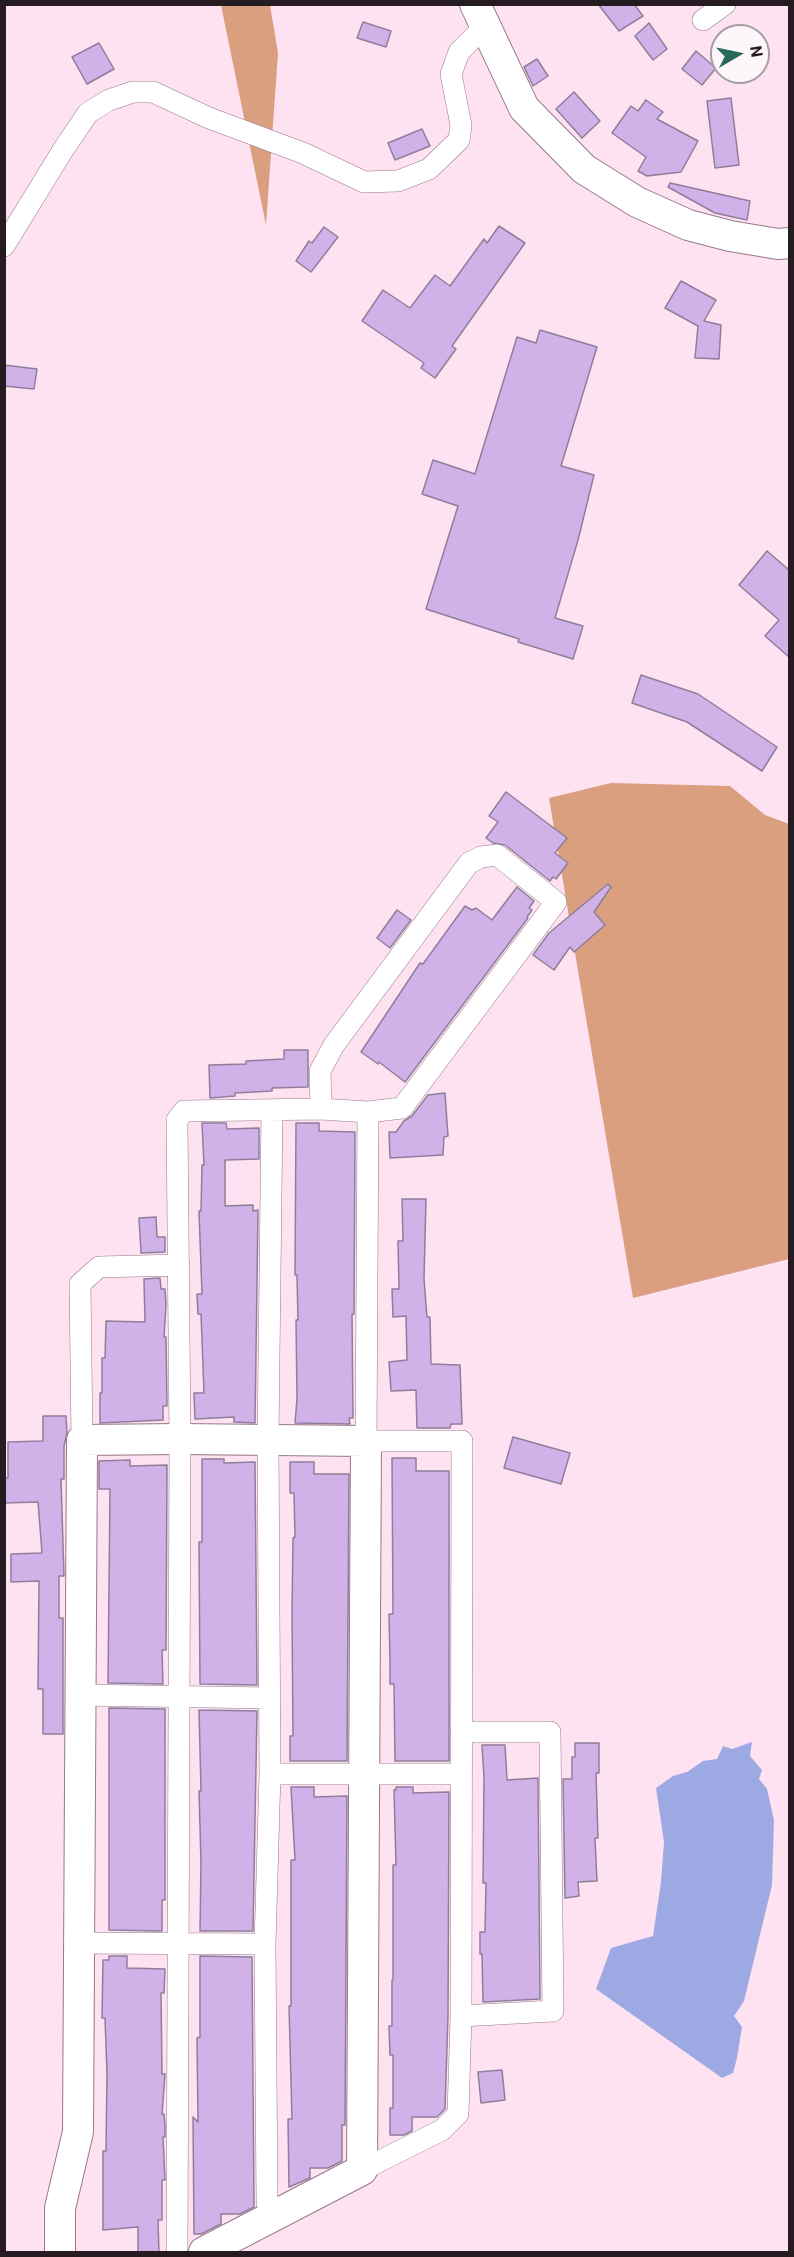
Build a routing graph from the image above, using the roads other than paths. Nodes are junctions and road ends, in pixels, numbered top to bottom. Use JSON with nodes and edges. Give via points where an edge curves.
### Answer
{"nodes":[{"id":1,"x":724,"y":4,"type":"edge"},
{"id":2,"x":480,"y":16,"type":"edge"},
{"id":3,"x":703,"y":20,"type":"dead end"},
{"id":4,"x":789,"y":243,"type":"edge"},
{"id":5,"x":4,"y":246,"type":"edge"},
{"id":6,"x":321,"y":1109,"type":"junction"},
{"id":7,"x":272,"y":1111,"type":"junction"},
{"id":8,"x":368,"y":1112,"type":"junction"},
{"id":9,"x":178,"y":1265,"type":"junction"},
{"id":10,"x":180,"y":1439,"type":"junction"},
{"id":11,"x":82,"y":1440,"type":"junction"},
{"id":12,"x":268,"y":1440,"type":"junction"},
{"id":13,"x":366,"y":1441,"type":"junction"},
{"id":14,"x":81,"y":1695,"type":"junction"},
{"id":15,"x":178,"y":1695,"type":"junction"},
{"id":16,"x":269,"y":1698,"type":"junction"},
{"id":17,"x":461,"y":1732,"type":"junction"},
{"id":18,"x":365,"y":1773,"type":"junction"},
{"id":19,"x":270,"y":1774,"type":"junction"},
{"id":20,"x":461,"y":1774,"type":"junction"},
{"id":21,"x":79,"y":1943,"type":"junction"},
{"id":22,"x":179,"y":1944,"type":"junction"},
{"id":23,"x":265,"y":1944,"type":"junction"},
{"id":24,"x":461,"y":2016,"type":"junction"},
{"id":25,"x":362,"y":2170,"type":"junction"},
{"id":26,"x":272,"y":2218,"type":"junction"},
{"id":27,"x":60,"y":2253,"type":"edge"},
{"id":28,"x":177,"y":2253,"type":"edge"},
{"id":29,"x":204,"y":2253,"type":"edge"}],
"edges":[{"from":1,"to":3,"type":"street"},
{"from":2,"to":4,"type":"street","via":[[524,108],[584,169],[637,202],[688,225],[730,236]]},
{"from":2,"to":5,"type":"street","via":[[476,35],[459,52],[451,74],[461,125],[459,140],[429,169],[398,181],[364,182],[153,92],[133,92],[88,113]]},
{"from":6,"to":7,"type":"street"},
{"from":6,"to":8,"type":"street"},
{"from":6,"to":8,"type":"street","via":[[320,1071],[334,1045],[469,863],[481,856],[497,855],[556,902],[402,1108]]},
{"from":7,"to":9,"type":"street","via":[[184,1111],[177,1120]]},
{"from":7,"to":12,"type":"street"},
{"from":8,"to":13,"type":"street"},
{"from":9,"to":10,"type":"street"},
{"from":9,"to":11,"type":"street","via":[[99,1267],[80,1284]]},
{"from":10,"to":11,"type":"street"},
{"from":10,"to":12,"type":"street"},
{"from":10,"to":15,"type":"street"},
{"from":11,"to":14,"type":"street"},
{"from":12,"to":13,"type":"street"},
{"from":12,"to":16,"type":"street"},
{"from":13,"to":17,"type":"street","via":[[462,1441]]},
{"from":13,"to":18,"type":"street"},
{"from":14,"to":15,"type":"street"},
{"from":14,"to":21,"type":"street"},
{"from":15,"to":16,"type":"street"},
{"from":15,"to":22,"type":"street"},
{"from":16,"to":19,"type":"street"},
{"from":17,"to":20,"type":"street"},
{"from":17,"to":24,"type":"street","via":[[550,1732],[553,2011]]},
{"from":18,"to":19,"type":"street"},
{"from":18,"to":20,"type":"street"},
{"from":18,"to":25,"type":"street"},
{"from":19,"to":23,"type":"street"},
{"from":20,"to":24,"type":"street"},
{"from":21,"to":22,"type":"street"},
{"from":21,"to":27,"type":"street","via":[[78,2132],[60,2208]]},
{"from":22,"to":23,"type":"street"},
{"from":22,"to":28,"type":"street"},
{"from":23,"to":26,"type":"street","via":[[267,2202]]},
{"from":24,"to":25,"type":"street","via":[[458,2114],[442,2130]]},
{"from":25,"to":26,"type":"street"},
{"from":26,"to":29,"type":"street"}]}
